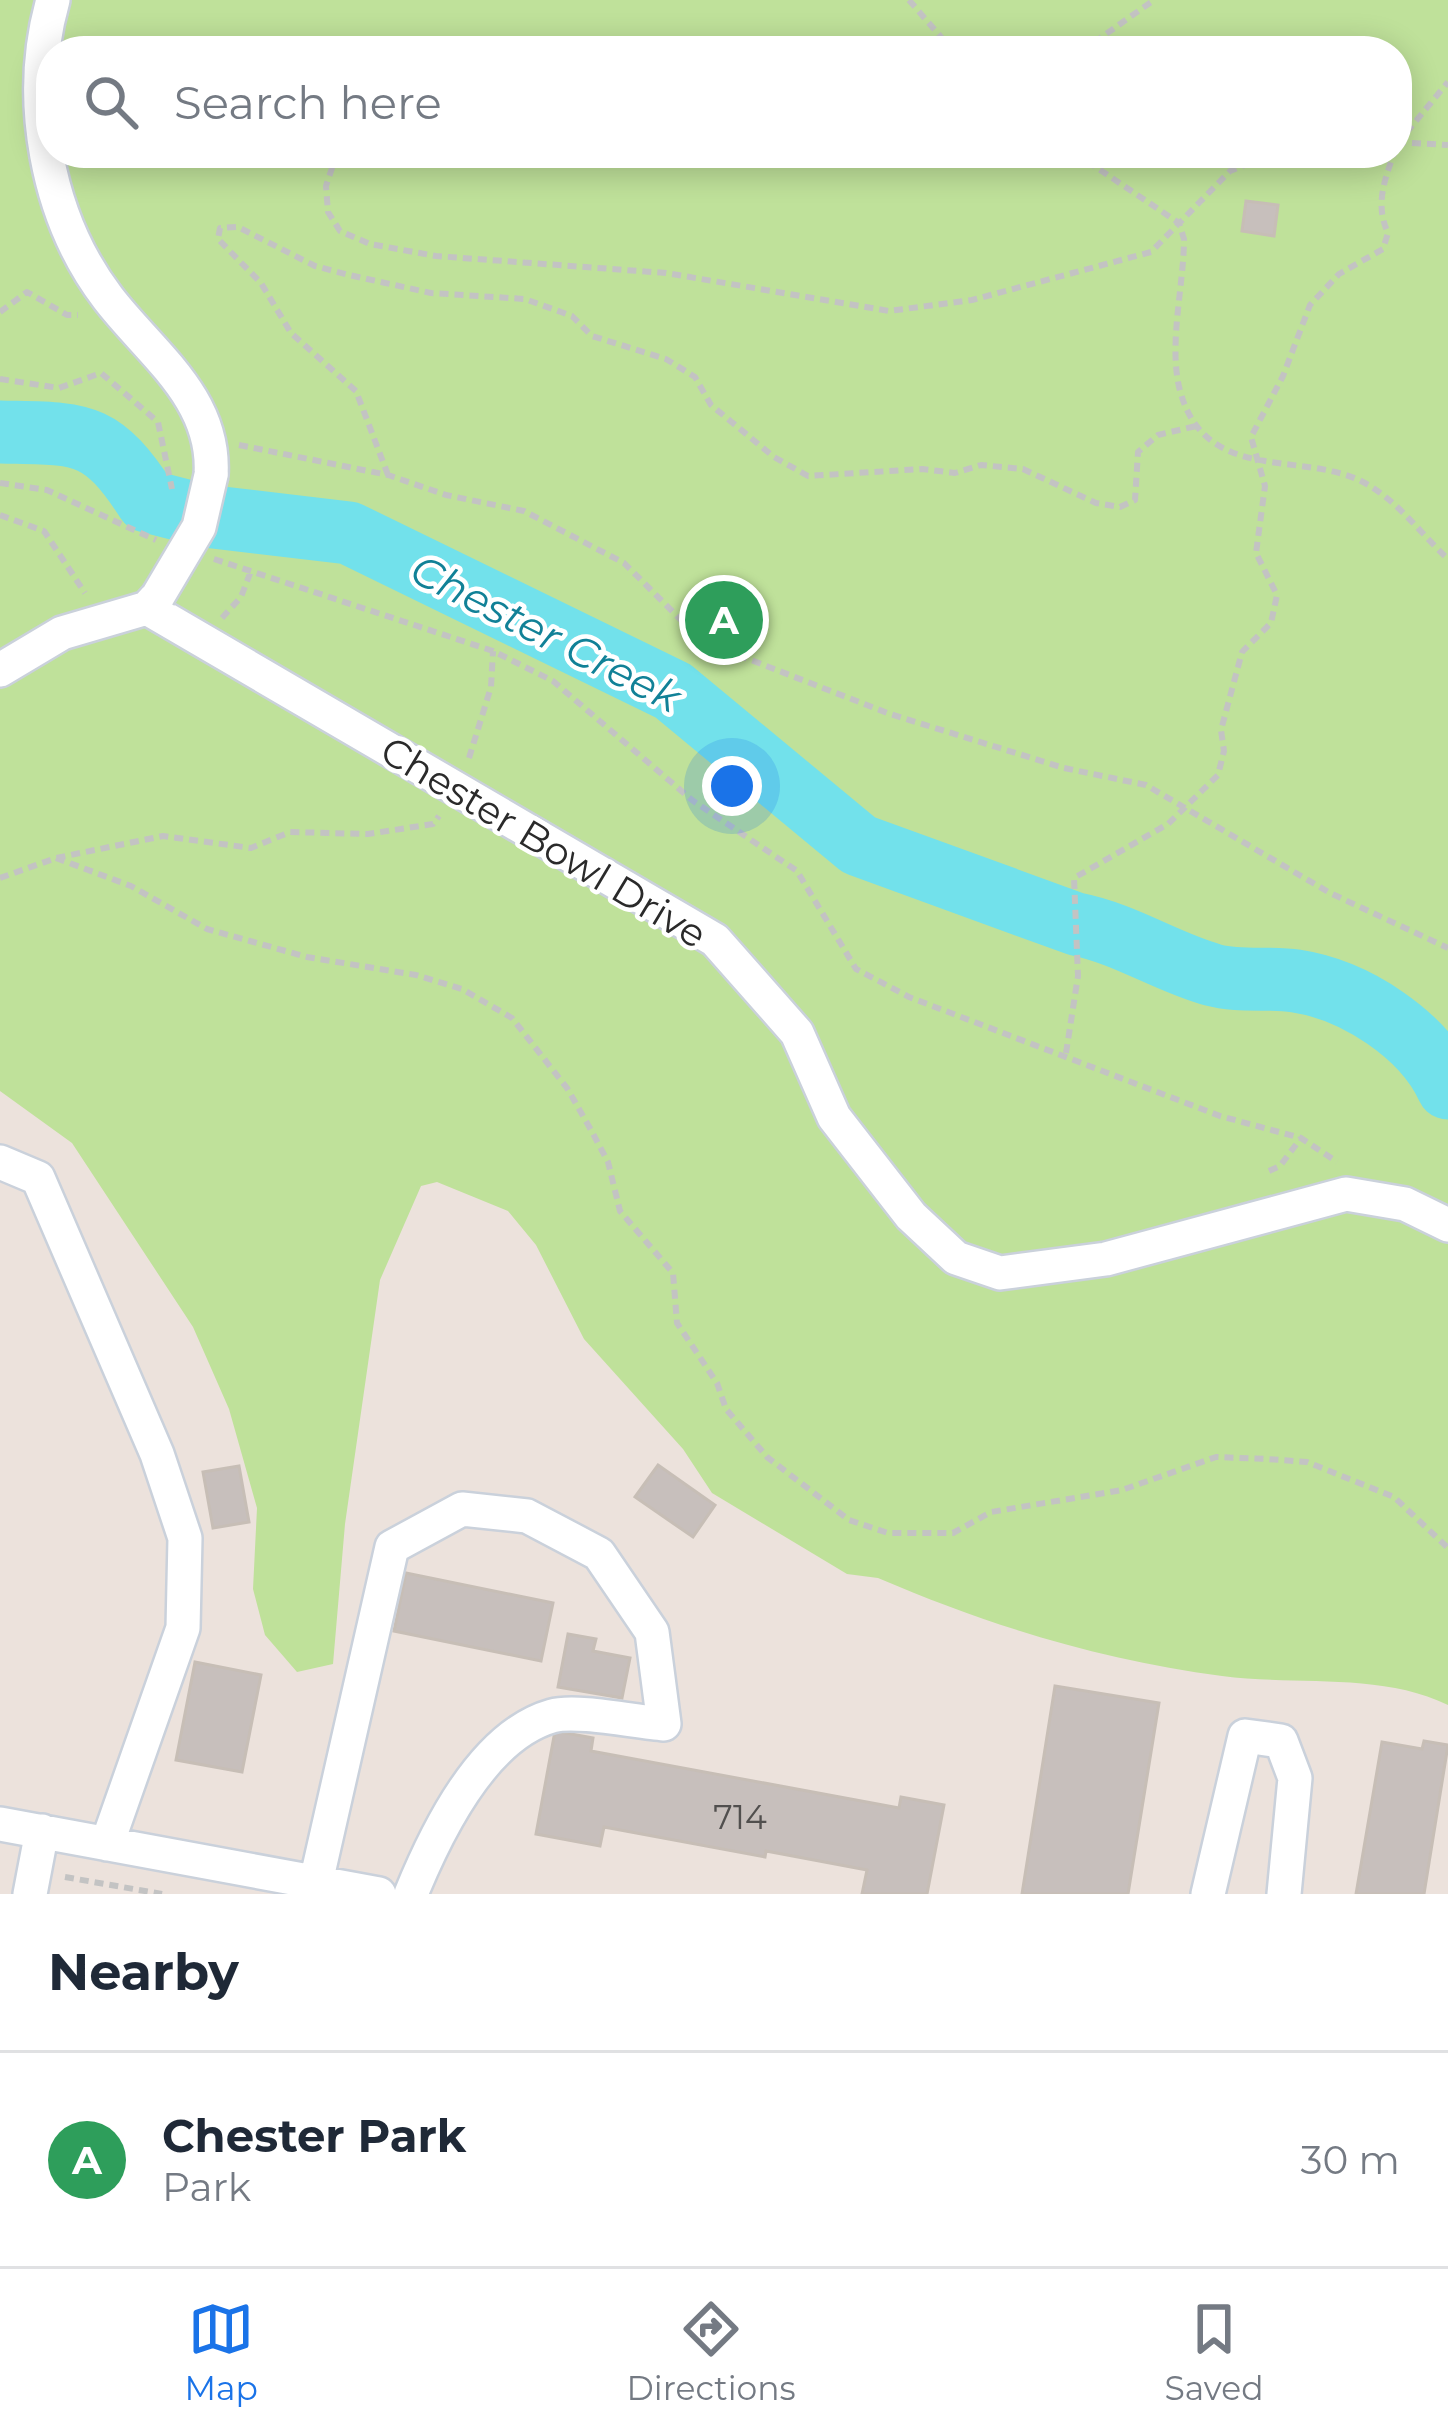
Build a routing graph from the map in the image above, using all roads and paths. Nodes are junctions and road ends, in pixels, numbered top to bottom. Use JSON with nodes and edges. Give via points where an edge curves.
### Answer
{"nodes":[{"id":1,"x":53,"y":0,"type":"edge"},
{"id":2,"x":909,"y":0,"type":"edge"},
{"id":3,"x":1154,"y":0,"type":"edge"},
{"id":4,"x":49,"y":36,"type":"edge"},
{"id":5,"x":940,"y":36,"type":"edge"},
{"id":6,"x":1103,"y":36,"type":"edge"},
{"id":7,"x":1448,"y":82,"type":"edge"},
{"id":8,"x":1412,"y":124,"type":"edge"},
{"id":9,"x":1412,"y":143,"type":"edge"},
{"id":10,"x":1448,"y":145,"type":"edge"},
{"id":11,"x":51,"y":168,"type":"edge"},
{"id":12,"x":332,"y":168,"type":"edge"},
{"id":13,"x":1098,"y":168,"type":"edge"},
{"id":14,"x":1238,"y":168,"type":"edge"},
{"id":15,"x":1389,"y":168,"type":"edge"},
{"id":16,"x":1179,"y":223,"type":"junction"},
{"id":17,"x":0,"y":312,"type":"edge"},
{"id":18,"x":87,"y":312,"type":"dead end"},
{"id":19,"x":0,"y":379,"type":"edge"},
{"id":20,"x":1196,"y":426,"type":"junction"},
{"id":21,"x":226,"y":458,"type":"junction"},
{"id":22,"x":1256,"y":463,"type":"junction"},
{"id":23,"x":388,"y":475,"type":"junction"},
{"id":24,"x":0,"y":483,"type":"edge"},
{"id":25,"x":173,"y":492,"type":"dead end"},
{"id":26,"x":0,"y":515,"type":"edge"},
{"id":27,"x":169,"y":544,"type":"dead end"},
{"id":28,"x":210,"y":558,"type":"dead end"},
{"id":29,"x":1448,"y":559,"type":"edge"},
{"id":30,"x":251,"y":571,"type":"junction"},
{"id":31,"x":241,"y":597,"type":"dead end"},
{"id":32,"x":92,"y":600,"type":"dead end"},
{"id":33,"x":152,"y":602,"type":"junction"},
{"id":34,"x":493,"y":651,"type":"junction"},
{"id":35,"x":0,"y":670,"type":"edge"},
{"id":36,"x":474,"y":740,"type":"dead end"},
{"id":37,"x":459,"y":792,"type":"junction"},
{"id":38,"x":1185,"y":807,"type":"junction"},
{"id":39,"x":56,"y":858,"type":"junction"},
{"id":40,"x":0,"y":878,"type":"edge"},
{"id":41,"x":1448,"y":948,"type":"edge"},
{"id":42,"x":1066,"y":1053,"type":"junction"},
{"id":43,"x":1301,"y":1138,"type":"junction"},
{"id":44,"x":0,"y":1162,"type":"edge"},
{"id":45,"x":1269,"y":1171,"type":"dead end"},
{"id":46,"x":1346,"y":1195,"type":"junction"},
{"id":47,"x":1448,"y":1225,"type":"edge"},
{"id":48,"x":1448,"y":1548,"type":"edge"},
{"id":49,"x":0,"y":1824,"type":"edge"},
{"id":50,"x":42,"y":1832,"type":"junction"},
{"id":51,"x":107,"y":1844,"type":"junction"},
{"id":52,"x":316,"y":1882,"type":"junction"},
{"id":53,"x":32,"y":1883,"type":"edge"},
{"id":54,"x":162,"y":1894,"type":"edge"},
{"id":55,"x":379,"y":1894,"type":"edge"},
{"id":56,"x":410,"y":1894,"type":"edge"},
{"id":57,"x":1208,"y":1894,"type":"edge"},
{"id":58,"x":1284,"y":1894,"type":"edge"}],
"edges":[{"from":1,"to":4,"type":"street"},
{"from":2,"to":5,"type":"path"},
{"from":3,"to":6,"type":"path"},
{"from":7,"to":8,"type":"path"},
{"from":9,"to":10,"type":"path"},
{"from":11,"to":21,"type":"street","via":[[56,200],[105,295],[192,395]]},
{"from":12,"to":16,"type":"path","via":[[328,212],[340,231],[370,244],[666,273],[889,311],[1117,265],[1150,252]]},
{"from":13,"to":16,"type":"path"},
{"from":14,"to":16,"type":"path"},
{"from":15,"to":22,"type":"path","via":[[1383,249],[1340,274],[1310,305],[1251,436]]},
{"from":16,"to":20,"type":"path","via":[[1180,392]]},
{"from":17,"to":18,"type":"path","via":[[27,292],[67,315]]},
{"from":19,"to":25,"type":"path","via":[[59,388],[101,373],[158,422]]},
{"from":20,"to":22,"type":"path"},
{"from":20,"to":23,"type":"path","via":[[1158,435],[1138,452],[1135,500],[1120,507],[1002,467],[808,476],[711,405],[695,377],[592,335],[572,316],[525,299],[431,293],[349,275],[238,226],[220,227],[218,239],[261,283],[291,333],[356,391]]},
{"from":21,"to":23,"type":"path"},
{"from":21,"to":33,"type":"street","bridge":true,"via":[[199,527]]},
{"from":22,"to":29,"type":"path","via":[[1360,481]]},
{"from":22,"to":38,"type":"path","via":[[1266,511],[1256,553],[1277,596],[1271,623],[1242,652],[1218,775]]},
{"from":23,"to":38,"type":"path","via":[[524,511],[624,562],[702,641],[890,715],[1146,785]]},
{"from":24,"to":27,"type":"path","via":[[47,490]]},
{"from":26,"to":32,"type":"path","via":[[44,531]]},
{"from":28,"to":30,"type":"path"},
{"from":30,"to":31,"type":"path"},
{"from":30,"to":34,"type":"path"},
{"from":33,"to":35,"type":"street","via":[[62,633]]},
{"from":33,"to":37,"type":"street","name":"Chester Bowl Drive"},
{"from":34,"to":36,"type":"path"},
{"from":34,"to":42,"type":"path","via":[[553,681],[692,800],[797,871],[856,969],[909,997]]},
{"from":37,"to":39,"type":"path","via":[[433,824],[400,830],[290,832],[251,848],[163,836]]},
{"from":37,"to":46,"type":"street","name":"Chester Bowl Drive","via":[[715,940],[797,1033],[834,1117],[911,1216],[956,1258],[1000,1273],[1106,1259]]},
{"from":38,"to":41,"type":"path","via":[[1330,893]]},
{"from":38,"to":42,"type":"path","via":[[1074,878],[1078,976]]},
{"from":39,"to":40,"type":"path"},
{"from":39,"to":48,"type":"path","via":[[131,886],[207,929],[416,975],[462,989],[512,1018],[591,1130],[620,1211],[673,1273],[676,1323],[726,1408],[767,1456],[849,1520],[888,1533],[952,1533],[991,1512],[1122,1490],[1216,1457],[1307,1462],[1394,1497]]},
{"from":42,"to":43,"type":"path","via":[[1220,1117]]},
{"from":43,"to":45,"type":"path"},
{"from":43,"to":46,"type":"path","via":[[1335,1156]]},
{"from":44,"to":51,"type":"street","via":[[38,1178],[185,1538],[182,1628]]},
{"from":46,"to":47,"type":"street","name":"Chester Bowl Drive","via":[[1406,1204]]},
{"from":49,"to":50,"type":"street"},
{"from":50,"to":51,"type":"street"},
{"from":50,"to":53,"type":"street"},
{"from":51,"to":52,"type":"street"},
{"from":52,"to":55,"type":"street"},
{"from":52,"to":56,"type":"street","via":[[392,1547],[462,1510],[527,1516],[598,1554],[652,1632],[664,1724],[554,1715],[507,1740],[442,1821]]},
{"from":53,"to":54,"type":"path"},
{"from":57,"to":58,"type":"street","via":[[1245,1736],[1281,1741],[1295,1778]]}]}
